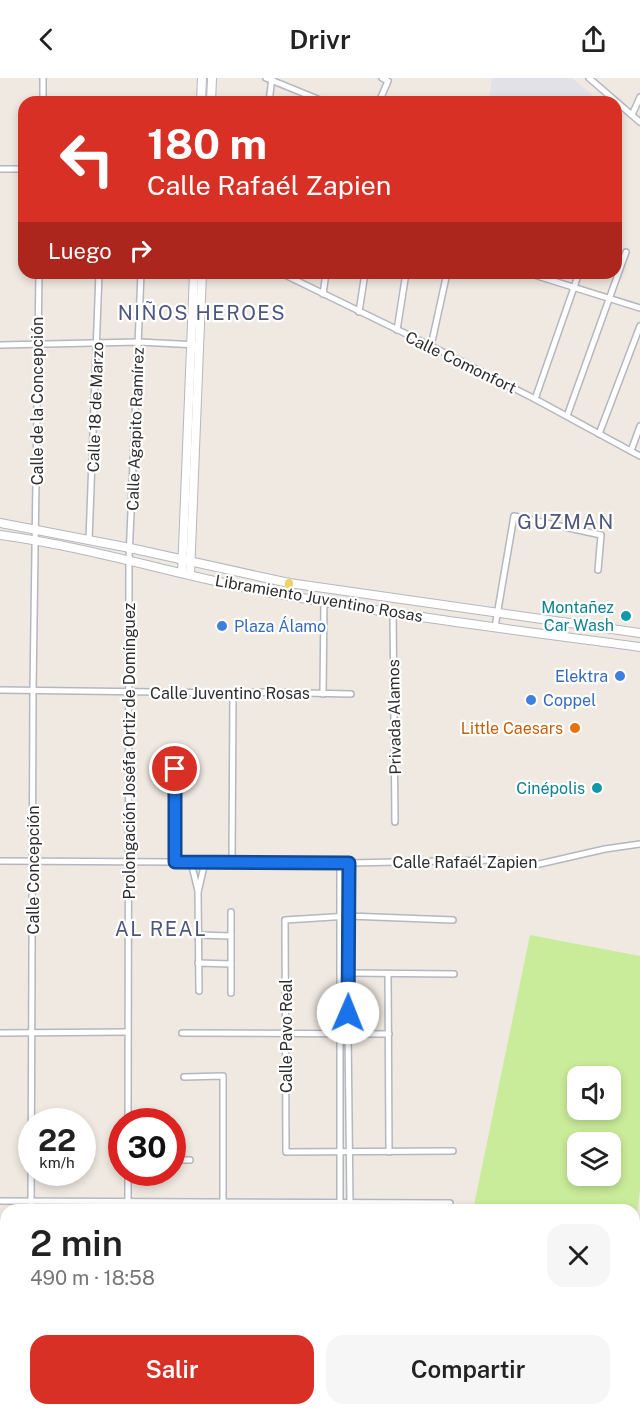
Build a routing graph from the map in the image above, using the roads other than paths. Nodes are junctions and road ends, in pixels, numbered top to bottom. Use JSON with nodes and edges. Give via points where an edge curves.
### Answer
{"nodes":[{"id":1,"x":43,"y":78,"type":"edge"},
{"id":2,"x":202,"y":78,"type":"edge"},
{"id":3,"x":212,"y":78,"type":"edge"},
{"id":4,"x":382,"y":78,"type":"edge"},
{"id":5,"x":588,"y":78,"type":"edge"},
{"id":6,"x":270,"y":79,"type":"edge"},
{"id":7,"x":43,"y":96,"type":"edge"},
{"id":8,"x":201,"y":96,"type":"edge"},
{"id":9,"x":211,"y":96,"type":"edge"},
{"id":10,"x":269,"y":96,"type":"edge"},
{"id":11,"x":311,"y":96,"type":"edge"},
{"id":12,"x":382,"y":96,"type":"edge"},
{"id":13,"x":609,"y":96,"type":"edge"},
{"id":14,"x":640,"y":97,"type":"edge"},
{"id":15,"x":622,"y":107,"type":"edge"},
{"id":16,"x":632,"y":115,"type":"junction"},
{"id":17,"x":640,"y":122,"type":"edge"},
{"id":18,"x":0,"y":169,"type":"edge"},
{"id":19,"x":18,"y":169,"type":"edge"},
{"id":20,"x":626,"y":252,"type":"dead end"},
{"id":21,"x":622,"y":265,"type":"edge"},
{"id":22,"x":39,"y":279,"type":"edge"},
{"id":23,"x":99,"y":279,"type":"edge"},
{"id":24,"x":141,"y":279,"type":"edge"},
{"id":25,"x":194,"y":279,"type":"edge"},
{"id":26,"x":201,"y":279,"type":"edge"},
{"id":27,"x":294,"y":279,"type":"edge"},
{"id":28,"x":325,"y":279,"type":"edge"},
{"id":29,"x":364,"y":279,"type":"edge"},
{"id":30,"x":405,"y":279,"type":"edge"},
{"id":31,"x":446,"y":279,"type":"edge"},
{"id":32,"x":552,"y":279,"type":"edge"},
{"id":33,"x":577,"y":279,"type":"edge"},
{"id":34,"x":617,"y":279,"type":"edge"},
{"id":35,"x":575,"y":287,"type":"junction"},
{"id":36,"x":323,"y":294,"type":"junction"},
{"id":37,"x":611,"y":299,"type":"junction"},
{"id":38,"x":640,"y":308,"type":"edge"},
{"id":39,"x":359,"y":312,"type":"junction"},
{"id":40,"x":640,"y":326,"type":"edge"},
{"id":41,"x":397,"y":330,"type":"junction"},
{"id":42,"x":139,"y":342,"type":"junction"},
{"id":43,"x":37,"y":344,"type":"junction"},
{"id":44,"x":98,"y":344,"type":"junction"},
{"id":45,"x":0,"y":345,"type":"edge"},
{"id":46,"x":194,"y":345,"type":"junction"},
{"id":47,"x":431,"y":346,"type":"junction"},
{"id":48,"x":637,"y":346,"type":"edge"},
{"id":49,"x":535,"y":399,"type":"junction"},
{"id":50,"x":567,"y":416,"type":"junction"},
{"id":51,"x":640,"y":426,"type":"edge"},
{"id":52,"x":599,"y":434,"type":"junction"},
{"id":53,"x":631,"y":451,"type":"junction"},
{"id":54,"x":640,"y":456,"type":"edge"},
{"id":55,"x":0,"y":523,"type":"edge"},
{"id":56,"x":36,"y":529,"type":"junction"},
{"id":57,"x":0,"y":535,"type":"edge"},
{"id":58,"x":36,"y":540,"type":"junction"},
{"id":59,"x":89,"y":540,"type":"junction"},
{"id":60,"x":130,"y":548,"type":"junction"},
{"id":61,"x":129,"y":560,"type":"junction"},
{"id":62,"x":187,"y":560,"type":"junction"},
{"id":63,"x":598,"y":570,"type":"dead end"},
{"id":64,"x":186,"y":574,"type":"junction"},
{"id":65,"x":289,"y":583,"type":"junction"},
{"id":66,"x":288,"y":595,"type":"junction"},
{"id":67,"x":324,"y":601,"type":"junction"},
{"id":68,"x":393,"y":612,"type":"junction"},
{"id":69,"x":498,"y":614,"type":"junction"},
{"id":70,"x":495,"y":627,"type":"junction"},
{"id":71,"x":640,"y":633,"type":"edge"},
{"id":72,"x":640,"y":647,"type":"edge"},
{"id":73,"x":0,"y":690,"type":"edge"},
{"id":74,"x":33,"y":690,"type":"junction"},
{"id":75,"x":129,"y":693,"type":"junction"},
{"id":76,"x":233,"y":693,"type":"junction"},
{"id":77,"x":323,"y":694,"type":"junction"},
{"id":78,"x":351,"y":694,"type":"dead end"},
{"id":79,"x":175,"y":769,"type":"dead end"},
{"id":80,"x":395,"y":822,"type":"dead end"},
{"id":81,"x":640,"y":844,"type":"edge"},
{"id":82,"x":0,"y":861,"type":"edge"},
{"id":83,"x":34,"y":861,"type":"junction"},
{"id":84,"x":129,"y":862,"type":"junction"},
{"id":85,"x":175,"y":862,"type":"junction"},
{"id":86,"x":190,"y":862,"type":"junction"},
{"id":87,"x":205,"y":862,"type":"junction"},
{"id":88,"x":232,"y":862,"type":"junction"},
{"id":89,"x":340,"y":863,"type":"junction"},
{"id":90,"x":349,"y":863,"type":"junction"},
{"id":91,"x":198,"y":892,"type":"junction"},
{"id":92,"x":231,"y":912,"type":"dead end"},
{"id":93,"x":340,"y":916,"type":"junction"},
{"id":94,"x":349,"y":916,"type":"junction"},
{"id":95,"x":453,"y":920,"type":"dead end"},
{"id":96,"x":198,"y":935,"type":"junction"},
{"id":97,"x":231,"y":936,"type":"junction"},
{"id":98,"x":198,"y":963,"type":"junction"},
{"id":99,"x":231,"y":964,"type":"junction"},
{"id":100,"x":349,"y":973,"type":"junction"},
{"id":101,"x":388,"y":974,"type":"junction"},
{"id":102,"x":454,"y":974,"type":"dead end"},
{"id":103,"x":199,"y":991,"type":"dead end"},
{"id":104,"x":231,"y":993,"type":"dead end"},
{"id":105,"x":0,"y":1032,"type":"edge"},
{"id":106,"x":128,"y":1032,"type":"junction"},
{"id":107,"x":31,"y":1033,"type":"junction"},
{"id":108,"x":182,"y":1033,"type":"dead end"},
{"id":109,"x":287,"y":1033,"type":"junction"},
{"id":110,"x":339,"y":1033,"type":"junction"},
{"id":111,"x":348,"y":1033,"type":"junction"},
{"id":112,"x":389,"y":1034,"type":"junction"},
{"id":113,"x":184,"y":1077,"type":"dead end"},
{"id":114,"x":128,"y":1108,"type":"edge"},
{"id":115,"x":453,"y":1151,"type":"dead end"},
{"id":116,"x":340,"y":1152,"type":"junction"},
{"id":117,"x":349,"y":1152,"type":"junction"},
{"id":118,"x":389,"y":1152,"type":"junction"},
{"id":119,"x":186,"y":1160,"type":"edge"},
{"id":120,"x":190,"y":1160,"type":"dead end"},
{"id":121,"x":128,"y":1186,"type":"edge"},
{"id":122,"x":0,"y":1201,"type":"edge"},
{"id":123,"x":31,"y":1202,"type":"junction"},
{"id":124,"x":128,"y":1202,"type":"junction"},
{"id":125,"x":223,"y":1203,"type":"junction"},
{"id":126,"x":340,"y":1203,"type":"junction"},
{"id":127,"x":350,"y":1203,"type":"junction"},
{"id":128,"x":450,"y":1203,"type":"dead end"}],
"edges":[{"from":1,"to":7,"type":"street"},
{"from":2,"to":8,"type":"main road"},
{"from":3,"to":9,"type":"main road"},
{"from":4,"to":12,"type":"street","via":[[388,81]]},
{"from":5,"to":13,"type":"street"},
{"from":6,"to":10,"type":"street"},
{"from":6,"to":11,"type":"street"},
{"from":14,"to":16,"type":"street"},
{"from":15,"to":16,"type":"street"},
{"from":16,"to":17,"type":"street"},
{"from":18,"to":19,"type":"street"},
{"from":20,"to":21,"type":"street"},
{"from":22,"to":43,"type":"street","name":"Calle de la Concepción"},
{"from":23,"to":44,"type":"street","name":"Calle 18 de Marzo"},
{"from":24,"to":42,"type":"street","name":"Calle Agapito Ramírez"},
{"from":25,"to":46,"type":"main road"},
{"from":26,"to":46,"type":"main road"},
{"from":27,"to":36,"type":"street","name":"Calle Comonfort"},
{"from":28,"to":36,"type":"street"},
{"from":29,"to":39,"type":"street"},
{"from":30,"to":41,"type":"street"},
{"from":31,"to":47,"type":"street"},
{"from":32,"to":35,"type":"street"},
{"from":33,"to":35,"type":"street"},
{"from":34,"to":37,"type":"street"},
{"from":35,"to":37,"type":"street"},
{"from":35,"to":49,"type":"street"},
{"from":36,"to":39,"type":"street","name":"Calle Comonfort"},
{"from":37,"to":38,"type":"street"},
{"from":37,"to":50,"type":"street"},
{"from":39,"to":41,"type":"street","name":"Calle Comonfort"},
{"from":40,"to":48,"type":"street"},
{"from":41,"to":47,"type":"street","name":"Calle Comonfort"},
{"from":42,"to":44,"type":"street"},
{"from":42,"to":46,"type":"street"},
{"from":42,"to":60,"type":"street","name":"Calle Agapito Ramírez"},
{"from":43,"to":44,"type":"street"},
{"from":43,"to":45,"type":"street"},
{"from":43,"to":56,"type":"street","name":"Calle de la Concepción"},
{"from":44,"to":59,"type":"street","name":"Calle 18 de Marzo"},
{"from":46,"to":62,"type":"main road"},
{"from":47,"to":49,"type":"street","name":"Calle Comonfort"},
{"from":48,"to":52,"type":"street"},
{"from":49,"to":50,"type":"street","name":"Calle Comonfort"},
{"from":50,"to":52,"type":"street","name":"Calle Comonfort"},
{"from":51,"to":53,"type":"street"},
{"from":52,"to":53,"type":"street","name":"Calle Comonfort"},
{"from":53,"to":54,"type":"street","name":"Calle Comonfort"},
{"from":55,"to":56,"type":"main road","name":"Libramiento Juventino Rosas"},
{"from":56,"to":58,"type":"street","name":"Calle Concepción"},
{"from":56,"to":59,"type":"main road","name":"Libramiento Juventino Rosas"},
{"from":57,"to":58,"type":"main road","name":"Libramiento Juventino Rosas"},
{"from":58,"to":61,"type":"main road","name":"Libramiento Juventino Rosas"},
{"from":58,"to":74,"type":"street","name":"Calle Concepción"},
{"from":59,"to":60,"type":"main road","name":"Libramiento Juventino Rosas"},
{"from":60,"to":61,"type":"street","name":"Calle Agapito Ramírez"},
{"from":60,"to":62,"type":"main road","name":"Libramiento Juventino Rosas"},
{"from":61,"to":64,"type":"main road","name":"Libramiento Juventino Rosas"},
{"from":61,"to":75,"type":"street","name":"Prolongación Joséfa Ortiz de Domínguez"},
{"from":62,"to":64,"type":"main road"},
{"from":62,"to":65,"type":"main road","name":"Libramiento Juventino Rosas"},
{"from":63,"to":69,"type":"street","via":[[601,535],[514,516]]},
{"from":64,"to":66,"type":"main road","name":"Libramiento Juventino Rosas"},
{"from":65,"to":66,"type":"main road"},
{"from":65,"to":69,"type":"main road","name":"Libramiento Juventino Rosas"},
{"from":66,"to":67,"type":"main road","name":"Libramiento Juventino Rosas"},
{"from":67,"to":68,"type":"main road","name":"Libramiento Juventino Rosas"},
{"from":67,"to":77,"type":"street"},
{"from":68,"to":70,"type":"main road","name":"Libramiento Juventino Rosas"},
{"from":68,"to":80,"type":"street","name":"Privada Alamos"},
{"from":69,"to":70,"type":"street"},
{"from":69,"to":71,"type":"main road","name":"Libramiento Juventino Rosas"},
{"from":70,"to":72,"type":"main road","name":"Libramiento Juventino Rosas"},
{"from":73,"to":74,"type":"street","name":"Calle Juventino Rosas"},
{"from":74,"to":75,"type":"street","name":"Calle Juventino Rosas"},
{"from":74,"to":83,"type":"street","name":"Calle Concepción"},
{"from":75,"to":76,"type":"street","name":"Calle Juventino Rosas"},
{"from":75,"to":84,"type":"street","name":"Prolongación Joséfa Ortiz de Domínguez"},
{"from":76,"to":77,"type":"street","name":"Calle Juventino Rosas"},
{"from":76,"to":88,"type":"street"},
{"from":77,"to":78,"type":"street","name":"Calle Juventino Rosas"},
{"from":79,"to":85,"type":"street"},
{"from":81,"to":90,"type":"street","name":"Calle Rafaél Zapien","via":[[535,865],[495,860]]},
{"from":82,"to":83,"type":"street","name":"Calle Rafaél Zapien"},
{"from":83,"to":84,"type":"street","name":"Calle Rafaél Zapien"},
{"from":83,"to":107,"type":"street","name":"Calle Concepción"},
{"from":84,"to":85,"type":"street","name":"Calle Rafaél Zapien"},
{"from":84,"to":106,"type":"street","name":"Prolongación Joséfa Ortiz de Domínguez"},
{"from":85,"to":86,"type":"street","name":"Calle Rafaél Zapien"},
{"from":86,"to":87,"type":"street","name":"Calle Rafaél Zapien"},
{"from":86,"to":91,"type":"street"},
{"from":87,"to":88,"type":"street","name":"Calle Rafaél Zapien"},
{"from":87,"to":91,"type":"street"},
{"from":88,"to":89,"type":"street","name":"Calle Rafaél Zapien"},
{"from":89,"to":90,"type":"street","name":"Calle Rafaél Zapien"},
{"from":89,"to":93,"type":"street"},
{"from":90,"to":94,"type":"street"},
{"from":91,"to":96,"type":"street"},
{"from":92,"to":97,"type":"street"},
{"from":93,"to":94,"type":"street"},
{"from":93,"to":109,"type":"street","name":"Calle Pavo Real","via":[[285,920]]},
{"from":93,"to":110,"type":"street"},
{"from":94,"to":95,"type":"street"},
{"from":94,"to":100,"type":"street"},
{"from":96,"to":97,"type":"street"},
{"from":96,"to":98,"type":"street"},
{"from":97,"to":99,"type":"street"},
{"from":98,"to":99,"type":"street"},
{"from":98,"to":103,"type":"street"},
{"from":99,"to":104,"type":"street"},
{"from":100,"to":101,"type":"street"},
{"from":100,"to":111,"type":"street"},
{"from":101,"to":102,"type":"street"},
{"from":101,"to":112,"type":"street"},
{"from":105,"to":107,"type":"street"},
{"from":106,"to":107,"type":"street"},
{"from":106,"to":114,"type":"street","name":"Prolongación Joséfa Ortiz de Domínguez"},
{"from":107,"to":123,"type":"street","name":"Calle Concepción"},
{"from":108,"to":109,"type":"street"},
{"from":109,"to":110,"type":"street"},
{"from":109,"to":116,"type":"street","name":"Calle Pavo Real","via":[[285,1152]]},
{"from":110,"to":111,"type":"street"},
{"from":110,"to":116,"type":"street"},
{"from":111,"to":112,"type":"street"},
{"from":111,"to":117,"type":"street"},
{"from":112,"to":118,"type":"street"},
{"from":113,"to":125,"type":"street","via":[[223,1076]]},
{"from":115,"to":118,"type":"street"},
{"from":116,"to":117,"type":"street"},
{"from":116,"to":126,"type":"street"},
{"from":117,"to":118,"type":"street"},
{"from":117,"to":127,"type":"street"},
{"from":119,"to":120,"type":"street"},
{"from":121,"to":124,"type":"street"},
{"from":122,"to":123,"type":"street"},
{"from":123,"to":124,"type":"street"},
{"from":124,"to":125,"type":"street"},
{"from":125,"to":126,"type":"street"},
{"from":126,"to":127,"type":"street"},
{"from":127,"to":128,"type":"street"}]}
